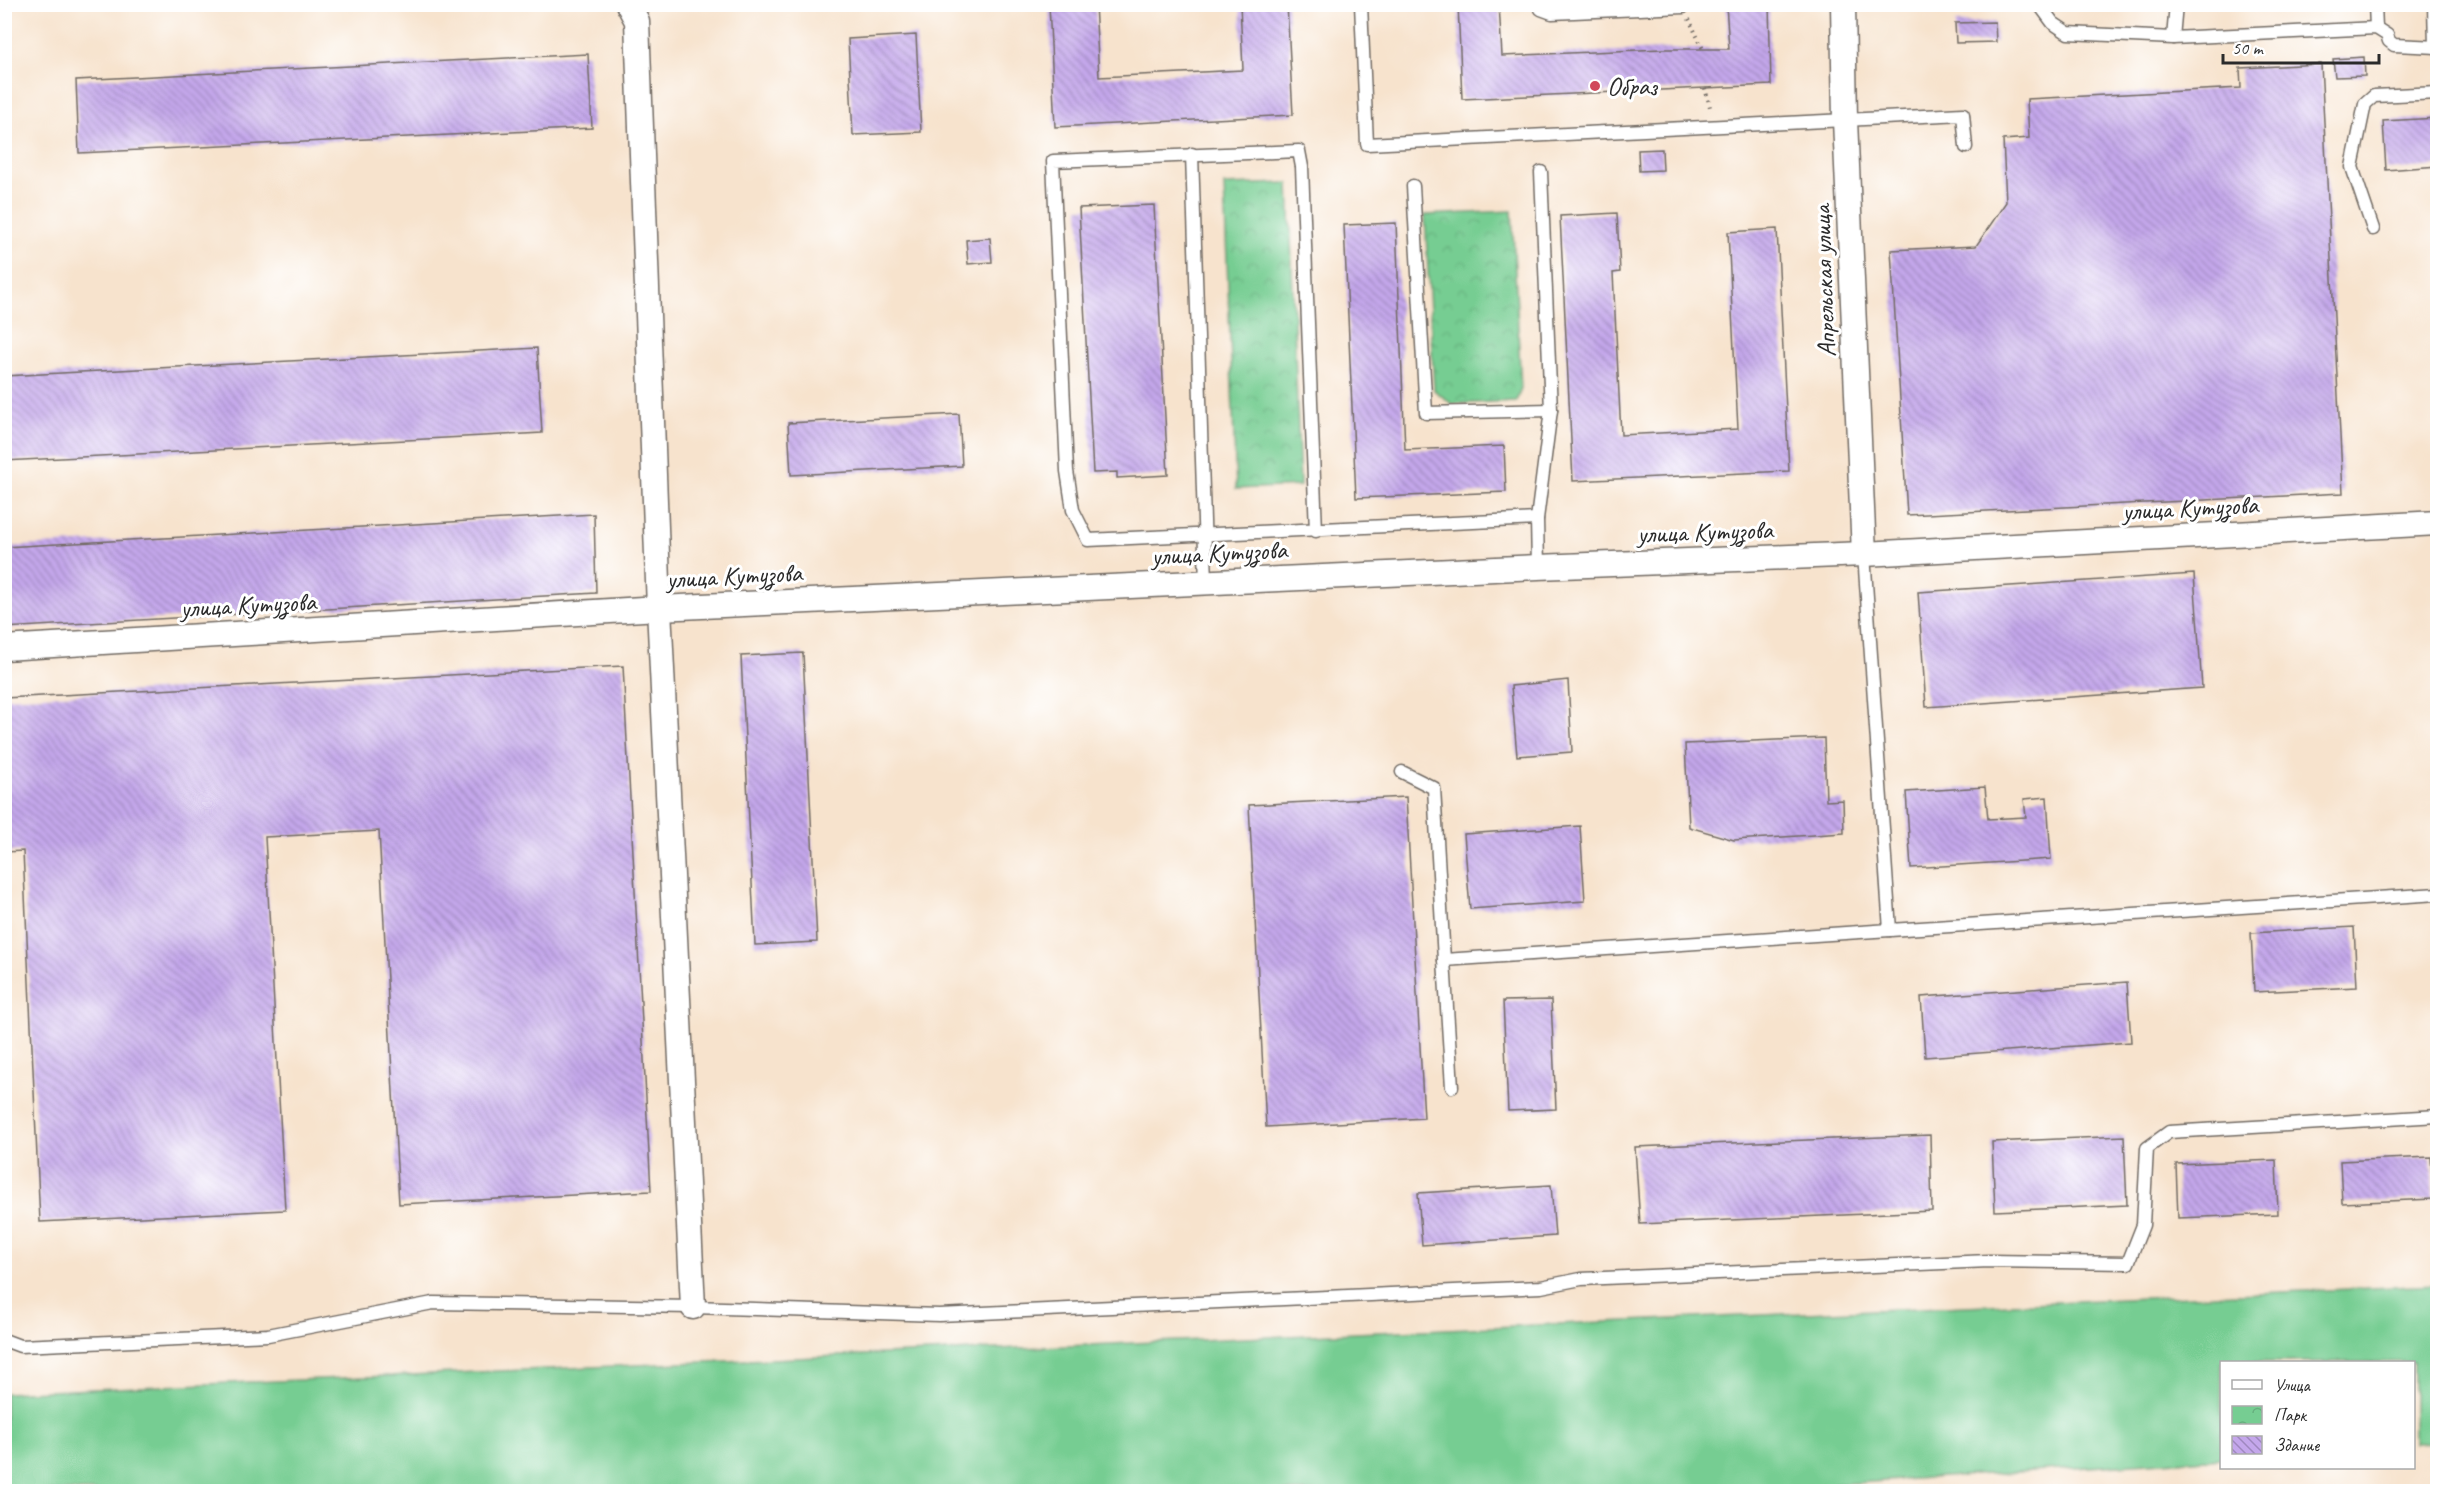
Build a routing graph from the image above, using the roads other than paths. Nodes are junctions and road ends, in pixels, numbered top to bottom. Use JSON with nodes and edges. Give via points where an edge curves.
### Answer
{"nodes":[{"id":1,"x":628,"y":4,"type":"edge"},
{"id":2,"x":1361,"y":4,"type":"edge"},
{"id":3,"x":1539,"y":4,"type":"edge"},
{"id":4,"x":1843,"y":4,"type":"edge"},
{"id":5,"x":2039,"y":4,"type":"edge"},
{"id":6,"x":2176,"y":4,"type":"edge"},
{"id":7,"x":2375,"y":4,"type":"edge"},
{"id":8,"x":2434,"y":4,"type":"edge"},
{"id":9,"x":1683,"y":6,"type":"edge"},
{"id":10,"x":2376,"y":28,"type":"junction"},
{"id":11,"x":2173,"y":38,"type":"junction"},
{"id":12,"x":2436,"y":47,"type":"edge"},
{"id":13,"x":2438,"y":93,"type":"edge"},
{"id":14,"x":1845,"y":120,"type":"junction"},
{"id":15,"x":1966,"y":147,"type":"dead end"},
{"id":16,"x":1192,"y":154,"type":"junction"},
{"id":17,"x":1541,"y":172,"type":"dead end"},
{"id":18,"x":1413,"y":186,"type":"dead end"},
{"id":19,"x":2373,"y":229,"type":"dead end"},
{"id":20,"x":1551,"y":410,"type":"junction"},
{"id":21,"x":1537,"y":519,"type":"junction"},
{"id":22,"x":2438,"y":523,"type":"edge"},
{"id":23,"x":1316,"y":531,"type":"junction"},
{"id":24,"x":1204,"y":536,"type":"junction"},
{"id":25,"x":1864,"y":554,"type":"junction"},
{"id":26,"x":1538,"y":567,"type":"junction"},
{"id":27,"x":1206,"y":582,"type":"junction"},
{"id":28,"x":659,"y":608,"type":"junction"},
{"id":29,"x":4,"y":648,"type":"edge"},
{"id":30,"x":1402,"y":772,"type":"dead end"},
{"id":31,"x":2438,"y":894,"type":"edge"},
{"id":32,"x":1890,"y":930,"type":"junction"},
{"id":33,"x":1444,"y":960,"type":"junction"},
{"id":34,"x":1452,"y":1087,"type":"dead end"},
{"id":35,"x":2438,"y":1116,"type":"edge"},
{"id":36,"x":693,"y":1307,"type":"junction"},
{"id":37,"x":4,"y":1340,"type":"edge"}],
"edges":[{"from":1,"to":28,"type":"street","via":[[637,21]]},
{"from":2,"to":14,"type":"lane","via":[[1367,144]]},
{"from":3,"to":9,"type":"lane","via":[[1552,13]]},
{"from":4,"to":14,"type":"street","name":"Апрельская улица"},
{"from":5,"to":11,"type":"lane","via":[[2053,23],[2068,33]]},
{"from":6,"to":11,"type":"lane"},
{"from":7,"to":10,"type":"lane"},
{"from":8,"to":12,"type":"lane"},
{"from":10,"to":11,"type":"lane"},
{"from":10,"to":12,"type":"lane","via":[[2394,45]]},
{"from":13,"to":19,"type":"lane","via":[[2374,96],[2365,104],[2352,167]]},
{"from":14,"to":15,"type":"lane","via":[[1963,114]]},
{"from":14,"to":25,"type":"street","name":"Апрельская улица"},
{"from":16,"to":23,"type":"lane","via":[[1299,151]]},
{"from":16,"to":24,"type":"lane"},
{"from":16,"to":24,"type":"lane","via":[[1053,161],[1067,471],[1073,510],[1089,540]]},
{"from":17,"to":20,"type":"lane"},
{"from":18,"to":20,"type":"lane","via":[[1426,413]]},
{"from":20,"to":21,"type":"lane"},
{"from":21,"to":23,"type":"lane"},
{"from":21,"to":26,"type":"lane"},
{"from":22,"to":25,"type":"street","name":"улица Кутузова"},
{"from":23,"to":24,"type":"lane"},
{"from":24,"to":27,"type":"lane"},
{"from":25,"to":26,"type":"street","name":"улица Кутузова"},
{"from":25,"to":32,"type":"lane"},
{"from":26,"to":27,"type":"street","name":"улица Кутузова"},
{"from":27,"to":28,"type":"street","name":"улица Кутузова"},
{"from":28,"to":29,"type":"street","name":"улица Кутузова"},
{"from":28,"to":36,"type":"street"},
{"from":30,"to":33,"type":"lane","via":[[1434,788]]},
{"from":31,"to":32,"type":"lane"},
{"from":32,"to":33,"type":"lane"},
{"from":33,"to":34,"type":"lane"},
{"from":35,"to":36,"type":"lane","via":[[2169,1132],[2147,1148],[2143,1226],[2128,1263],[1965,1262],[1581,1279],[1541,1287],[939,1315]]},
{"from":36,"to":37,"type":"lane","via":[[433,1303],[268,1335],[20,1346]]}]}
